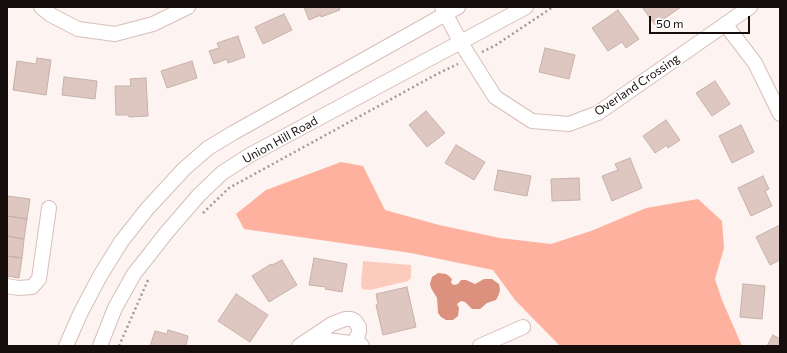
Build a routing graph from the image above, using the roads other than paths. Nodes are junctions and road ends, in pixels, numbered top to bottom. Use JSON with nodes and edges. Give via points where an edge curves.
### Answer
{"nodes":[{"id":1,"x":41,"y":7,"type":"edge"},
{"id":2,"x":188,"y":7,"type":"edge"},
{"id":3,"x":458,"y":7,"type":"edge"},
{"id":4,"x":526,"y":7,"type":"edge"},
{"id":5,"x":750,"y":7,"type":"edge"},
{"id":6,"x":444,"y":10,"type":"edge"},
{"id":7,"x":725,"y":24,"type":"junction"},
{"id":8,"x":461,"y":43,"type":"junction"},
{"id":9,"x":780,"y":114,"type":"edge"},
{"id":10,"x":49,"y":208,"type":"dead end"},
{"id":11,"x":7,"y":286,"type":"edge"},
{"id":12,"x":523,"y":327,"type":"dead end"},
{"id":13,"x":311,"y":338,"type":"junction"},
{"id":14,"x":359,"y":343,"type":"edge"},
{"id":15,"x":66,"y":346,"type":"edge"},
{"id":16,"x":100,"y":346,"type":"edge"},
{"id":17,"x":299,"y":346,"type":"edge"},
{"id":18,"x":480,"y":346,"type":"edge"}],
"edges":[{"from":1,"to":2,"type":"street","via":[[78,29],[115,34],[153,24]]},
{"from":3,"to":6,"type":"street"},
{"from":4,"to":8,"type":"street","name":"Union Hill Road"},
{"from":5,"to":7,"type":"street","name":"Overland Crossing"},
{"from":6,"to":8,"type":"street","name":"Overland Crossing"},
{"from":6,"to":15,"type":"street","via":[[232,133],[196,158],[147,208],[121,242],[100,276]]},
{"from":7,"to":8,"type":"street","name":"Overland Crossing","via":[[598,113],[569,124],[532,121],[495,97]]},
{"from":7,"to":9,"type":"street","via":[[755,63]]},
{"from":8,"to":16,"type":"street","name":"Union Hill Road","via":[[250,155],[222,173],[199,195],[134,274],[115,308]]},
{"from":10,"to":11,"type":"street","via":[[39,279],[32,287]]},
{"from":12,"to":18,"type":"street"},
{"from":13,"to":14,"type":"street"},
{"from":13,"to":14,"type":"street","via":[[332,324],[351,319],[359,327]]},
{"from":13,"to":17,"type":"street"}]}
